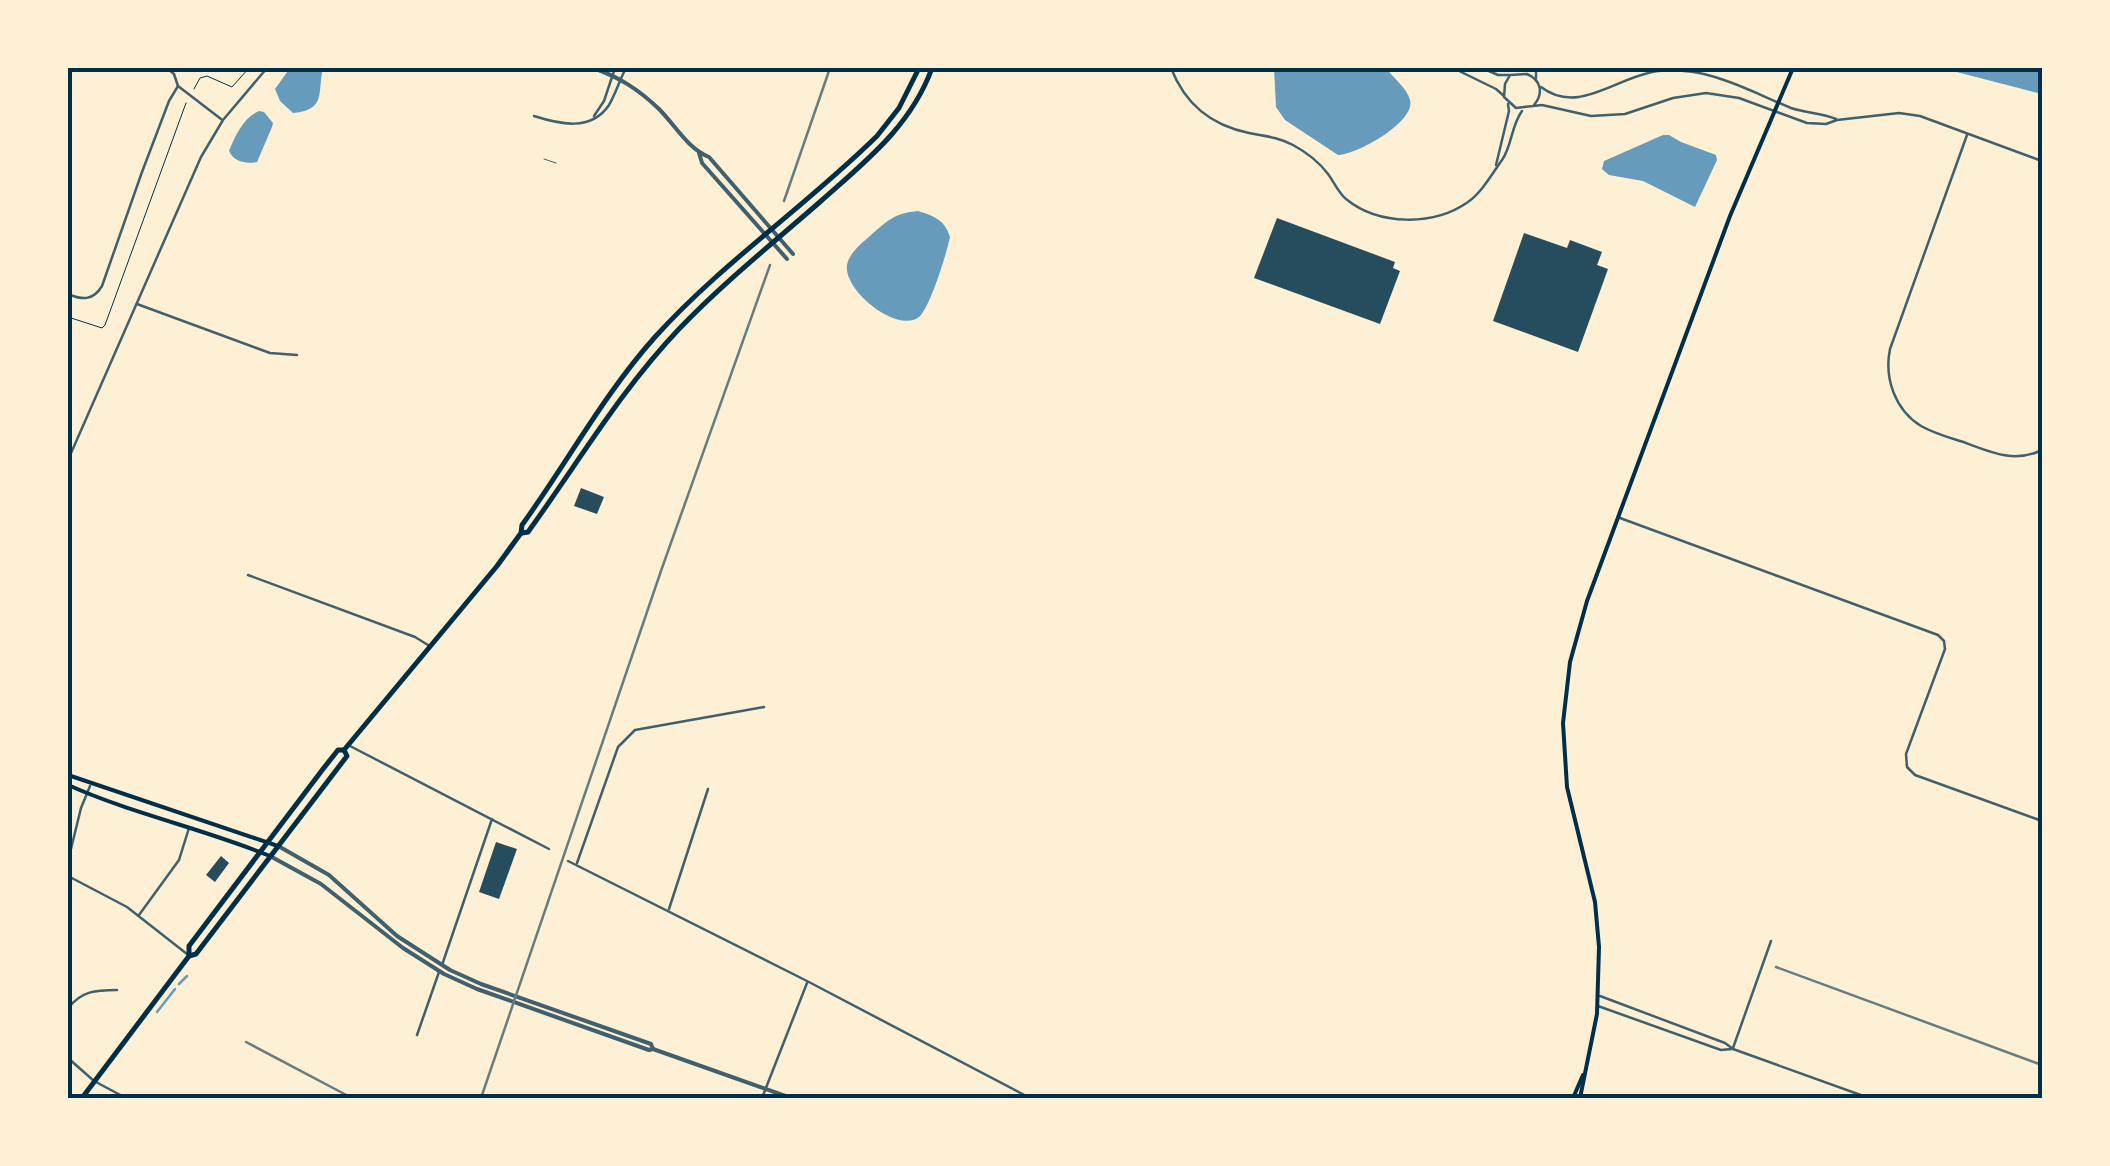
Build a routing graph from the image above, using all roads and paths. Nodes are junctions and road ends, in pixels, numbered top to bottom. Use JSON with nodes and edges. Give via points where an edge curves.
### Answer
{"nodes":[{"id":1,"x":167,"y":68,"type":"edge"},
{"id":2,"x":249,"y":68,"type":"edge"},
{"id":3,"x":268,"y":68,"type":"edge"},
{"id":4,"x":592,"y":68,"type":"edge"},
{"id":5,"x":615,"y":68,"type":"edge"},
{"id":6,"x":626,"y":68,"type":"edge"},
{"id":7,"x":919,"y":68,"type":"edge"},
{"id":8,"x":932,"y":68,"type":"edge"},
{"id":9,"x":1171,"y":68,"type":"edge"},
{"id":10,"x":1454,"y":68,"type":"edge"},
{"id":11,"x":1482,"y":68,"type":"edge"},
{"id":12,"x":1524,"y":68,"type":"edge"},
{"id":13,"x":1536,"y":68,"type":"edge"},
{"id":14,"x":1793,"y":68,"type":"edge"},
{"id":15,"x":1520,"y":72,"type":"junction"},
{"id":16,"x":613,"y":75,"type":"junction"},
{"id":17,"x":1510,"y":75,"type":"junction"},
{"id":18,"x":621,"y":78,"type":"junction"},
{"id":19,"x":1536,"y":79,"type":"junction"},
{"id":20,"x":178,"y":86,"type":"junction"},
{"id":21,"x":1540,"y":86,"type":"junction"},
{"id":22,"x":192,"y":96,"type":"junction"},
{"id":23,"x":1504,"y":97,"type":"junction"},
{"id":24,"x":1778,"y":102,"type":"junction"},
{"id":25,"x":1508,"y":103,"type":"junction"},
{"id":26,"x":1534,"y":105,"type":"junction"},
{"id":27,"x":1526,"y":109,"type":"junction"},
{"id":28,"x":1774,"y":112,"type":"junction"},
{"id":29,"x":534,"y":116,"type":"dead end"},
{"id":30,"x":593,"y":118,"type":"junction"},
{"id":31,"x":223,"y":120,"type":"junction"},
{"id":32,"x":1837,"y":120,"type":"junction"},
{"id":33,"x":1968,"y":134,"type":"junction"},
{"id":34,"x":699,"y":153,"type":"junction"},
{"id":35,"x":544,"y":159,"type":"dead end"},
{"id":36,"x":2042,"y":161,"type":"edge"},
{"id":37,"x":556,"y":163,"type":"dead end"},
{"id":38,"x":1496,"y":166,"type":"junction"},
{"id":39,"x":772,"y":229,"type":"junction"},
{"id":40,"x":765,"y":235,"type":"junction"},
{"id":41,"x":780,"y":238,"type":"junction"},
{"id":42,"x":773,"y":244,"type":"junction"},
{"id":43,"x":793,"y":254,"type":"dead end"},
{"id":44,"x":786,"y":259,"type":"dead end"},
{"id":45,"x":68,"y":294,"type":"edge"},
{"id":46,"x":137,"y":304,"type":"junction"},
{"id":47,"x":68,"y":317,"type":"edge"},
{"id":48,"x":297,"y":356,"type":"dead end"},
{"id":49,"x":2042,"y":450,"type":"edge"},
{"id":50,"x":68,"y":460,"type":"edge"},
{"id":51,"x":1618,"y":518,"type":"junction"},
{"id":52,"x":521,"y":533,"type":"junction"},
{"id":53,"x":248,"y":574,"type":"dead end"},
{"id":54,"x":430,"y":646,"type":"junction"},
{"id":55,"x":764,"y":707,"type":"dead end"},
{"id":56,"x":347,"y":748,"type":"junction"},
{"id":57,"x":68,"y":775,"type":"edge"},
{"id":58,"x":90,"y":784,"type":"junction"},
{"id":59,"x":68,"y":785,"type":"edge"},
{"id":60,"x":708,"y":789,"type":"dead end"},
{"id":61,"x":86,"y":794,"type":"junction"},
{"id":62,"x":492,"y":820,"type":"junction"},
{"id":63,"x":2042,"y":822,"type":"edge"},
{"id":64,"x":189,"y":828,"type":"junction"},
{"id":65,"x":267,"y":841,"type":"junction"},
{"id":66,"x":278,"y":846,"type":"junction"},
{"id":67,"x":549,"y":848,"type":"dead end"},
{"id":68,"x":259,"y":852,"type":"junction"},
{"id":69,"x":270,"y":856,"type":"junction"},
{"id":70,"x":68,"y":861,"type":"edge"},
{"id":71,"x":568,"y":861,"type":"dead end"},
{"id":72,"x":576,"y":865,"type":"junction"},
{"id":73,"x":68,"y":876,"type":"edge"},
{"id":74,"x":668,"y":910,"type":"junction"},
{"id":75,"x":138,"y":916,"type":"junction"},
{"id":76,"x":382,"y":927,"type":"junction"},
{"id":77,"x":1771,"y":941,"type":"dead end"},
{"id":78,"x":189,"y":956,"type":"junction"},
{"id":79,"x":807,"y":982,"type":"junction"},
{"id":80,"x":117,"y":990,"type":"dead end"},
{"id":81,"x":1599,"y":996,"type":"junction"},
{"id":82,"x":1598,"y":1006,"type":"junction"},
{"id":83,"x":68,"y":1008,"type":"edge"},
{"id":84,"x":417,"y":1035,"type":"dead end"},
{"id":85,"x":1733,"y":1049,"type":"junction"},
{"id":86,"x":68,"y":1058,"type":"edge"},
{"id":87,"x":94,"y":1081,"type":"junction"},
{"id":88,"x":766,"y":1089,"type":"junction"},
{"id":89,"x":82,"y":1098,"type":"edge"},
{"id":90,"x":126,"y":1098,"type":"edge"},
{"id":91,"x":762,"y":1098,"type":"edge"},
{"id":92,"x":792,"y":1098,"type":"edge"},
{"id":93,"x":1030,"y":1098,"type":"edge"},
{"id":94,"x":1576,"y":1098,"type":"edge"},
{"id":95,"x":1869,"y":1098,"type":"edge"}],
"edges":[{"from":1,"to":20,"type":"street"},
{"from":2,"to":22,"type":"path","via":[[230,88],[202,76]]},
{"from":3,"to":31,"type":"street"},
{"from":4,"to":16,"type":"street"},
{"from":5,"to":16,"type":"street"},
{"from":6,"to":18,"type":"street"},
{"from":7,"to":39,"type":"main road","via":[[877,136]]},
{"from":8,"to":41,"type":"main road","via":[[890,139]]},
{"from":9,"to":38,"type":"street","via":[[1198,112],[1234,130],[1292,145],[1345,198],[1379,216],[1410,220],[1448,212],[1476,195]]},
{"from":10,"to":23,"type":"street"},
{"from":11,"to":17,"type":"street"},
{"from":12,"to":15,"type":"street"},
{"from":13,"to":19,"type":"street"},
{"from":14,"to":24,"type":"main road"},
{"from":15,"to":17,"type":"street"},
{"from":15,"to":19,"type":"street"},
{"from":16,"to":18,"type":"street"},
{"from":16,"to":30,"type":"street"},
{"from":17,"to":23,"type":"street"},
{"from":18,"to":30,"type":"street"},
{"from":18,"to":34,"type":"street"},
{"from":19,"to":21,"type":"street"},
{"from":20,"to":22,"type":"street"},
{"from":20,"to":45,"type":"street","via":[[102,286],[87,299]]},
{"from":21,"to":24,"type":"street","via":[[1574,98],[1647,73],[1683,70],[1724,78]]},
{"from":21,"to":26,"type":"street"},
{"from":22,"to":31,"type":"street"},
{"from":22,"to":47,"type":"path","via":[[104,325]]},
{"from":23,"to":25,"type":"street"},
{"from":24,"to":28,"type":"main road"},
{"from":24,"to":32,"type":"street"},
{"from":25,"to":27,"type":"street"},
{"from":25,"to":38,"type":"street"},
{"from":26,"to":27,"type":"street"},
{"from":26,"to":28,"type":"street","via":[[1608,116],[1706,93]]},
{"from":27,"to":38,"type":"street"},
{"from":28,"to":32,"type":"street","via":[[1806,123]]},
{"from":28,"to":51,"type":"main road"},
{"from":29,"to":30,"type":"street","via":[[570,125]]},
{"from":31,"to":46,"type":"street"},
{"from":32,"to":33,"type":"street","via":[[1899,113]]},
{"from":33,"to":36,"type":"street"},
{"from":33,"to":49,"type":"street","via":[[1890,349],[1889,378],[1904,411],[1925,428],[2002,456]]},
{"from":34,"to":39,"type":"street","via":[[710,157]]},
{"from":34,"to":40,"type":"street"},
{"from":35,"to":37,"type":"lane"},
{"from":39,"to":40,"type":"main road"},
{"from":39,"to":41,"type":"street"},
{"from":40,"to":42,"type":"street"},
{"from":40,"to":52,"type":"main road","via":[[643,352]]},
{"from":41,"to":42,"type":"main road"},
{"from":41,"to":43,"type":"street"},
{"from":42,"to":44,"type":"street"},
{"from":42,"to":52,"type":"main road","via":[[645,366],[528,532]]},
{"from":46,"to":48,"type":"street","via":[[270,353]]},
{"from":46,"to":50,"type":"street"},
{"from":51,"to":63,"type":"street","via":[[1934,632],[1944,650],[1906,767]]},
{"from":51,"to":81,"type":"main road","via":[[1576,637],[1563,723],[1568,787],[1597,913]]},
{"from":52,"to":54,"type":"main road"},
{"from":53,"to":54,"type":"street"},
{"from":54,"to":56,"type":"main road"},
{"from":55,"to":72,"type":"street","via":[[635,730],[618,747]]},
{"from":56,"to":62,"type":"street"},
{"from":56,"to":65,"type":"main road","via":[[338,750]]},
{"from":56,"to":66,"type":"main road"},
{"from":57,"to":58,"type":"main road"},
{"from":58,"to":61,"type":"street"},
{"from":58,"to":65,"type":"main road"},
{"from":59,"to":61,"type":"main road"},
{"from":60,"to":74,"type":"street"},
{"from":61,"to":64,"type":"main road"},
{"from":61,"to":70,"type":"street"},
{"from":62,"to":67,"type":"street"},
{"from":62,"to":84,"type":"street"},
{"from":64,"to":68,"type":"main road"},
{"from":64,"to":75,"type":"street","via":[[179,860]]},
{"from":65,"to":66,"type":"main road"},
{"from":65,"to":68,"type":"main road"},
{"from":66,"to":69,"type":"main road"},
{"from":66,"to":76,"type":"street","via":[[324,872]]},
{"from":68,"to":69,"type":"main road"},
{"from":68,"to":78,"type":"main road","via":[[188,946]]},
{"from":69,"to":76,"type":"street"},
{"from":69,"to":78,"type":"main road"},
{"from":71,"to":72,"type":"street"},
{"from":72,"to":74,"type":"street"},
{"from":73,"to":75,"type":"street"},
{"from":74,"to":79,"type":"street"},
{"from":75,"to":78,"type":"street"},
{"from":76,"to":88,"type":"street","via":[[474,981]]},
{"from":77,"to":85,"type":"street"},
{"from":78,"to":87,"type":"main road"},
{"from":79,"to":88,"type":"street"},
{"from":79,"to":93,"type":"street"},
{"from":80,"to":83,"type":"street","via":[[86,992]]},
{"from":81,"to":82,"type":"main road"},
{"from":81,"to":85,"type":"street"},
{"from":82,"to":85,"type":"street"},
{"from":82,"to":94,"type":"main road"},
{"from":85,"to":95,"type":"street"},
{"from":86,"to":87,"type":"street"},
{"from":87,"to":89,"type":"main road"},
{"from":87,"to":90,"type":"street"},
{"from":88,"to":91,"type":"street"},
{"from":88,"to":92,"type":"street"}]}
